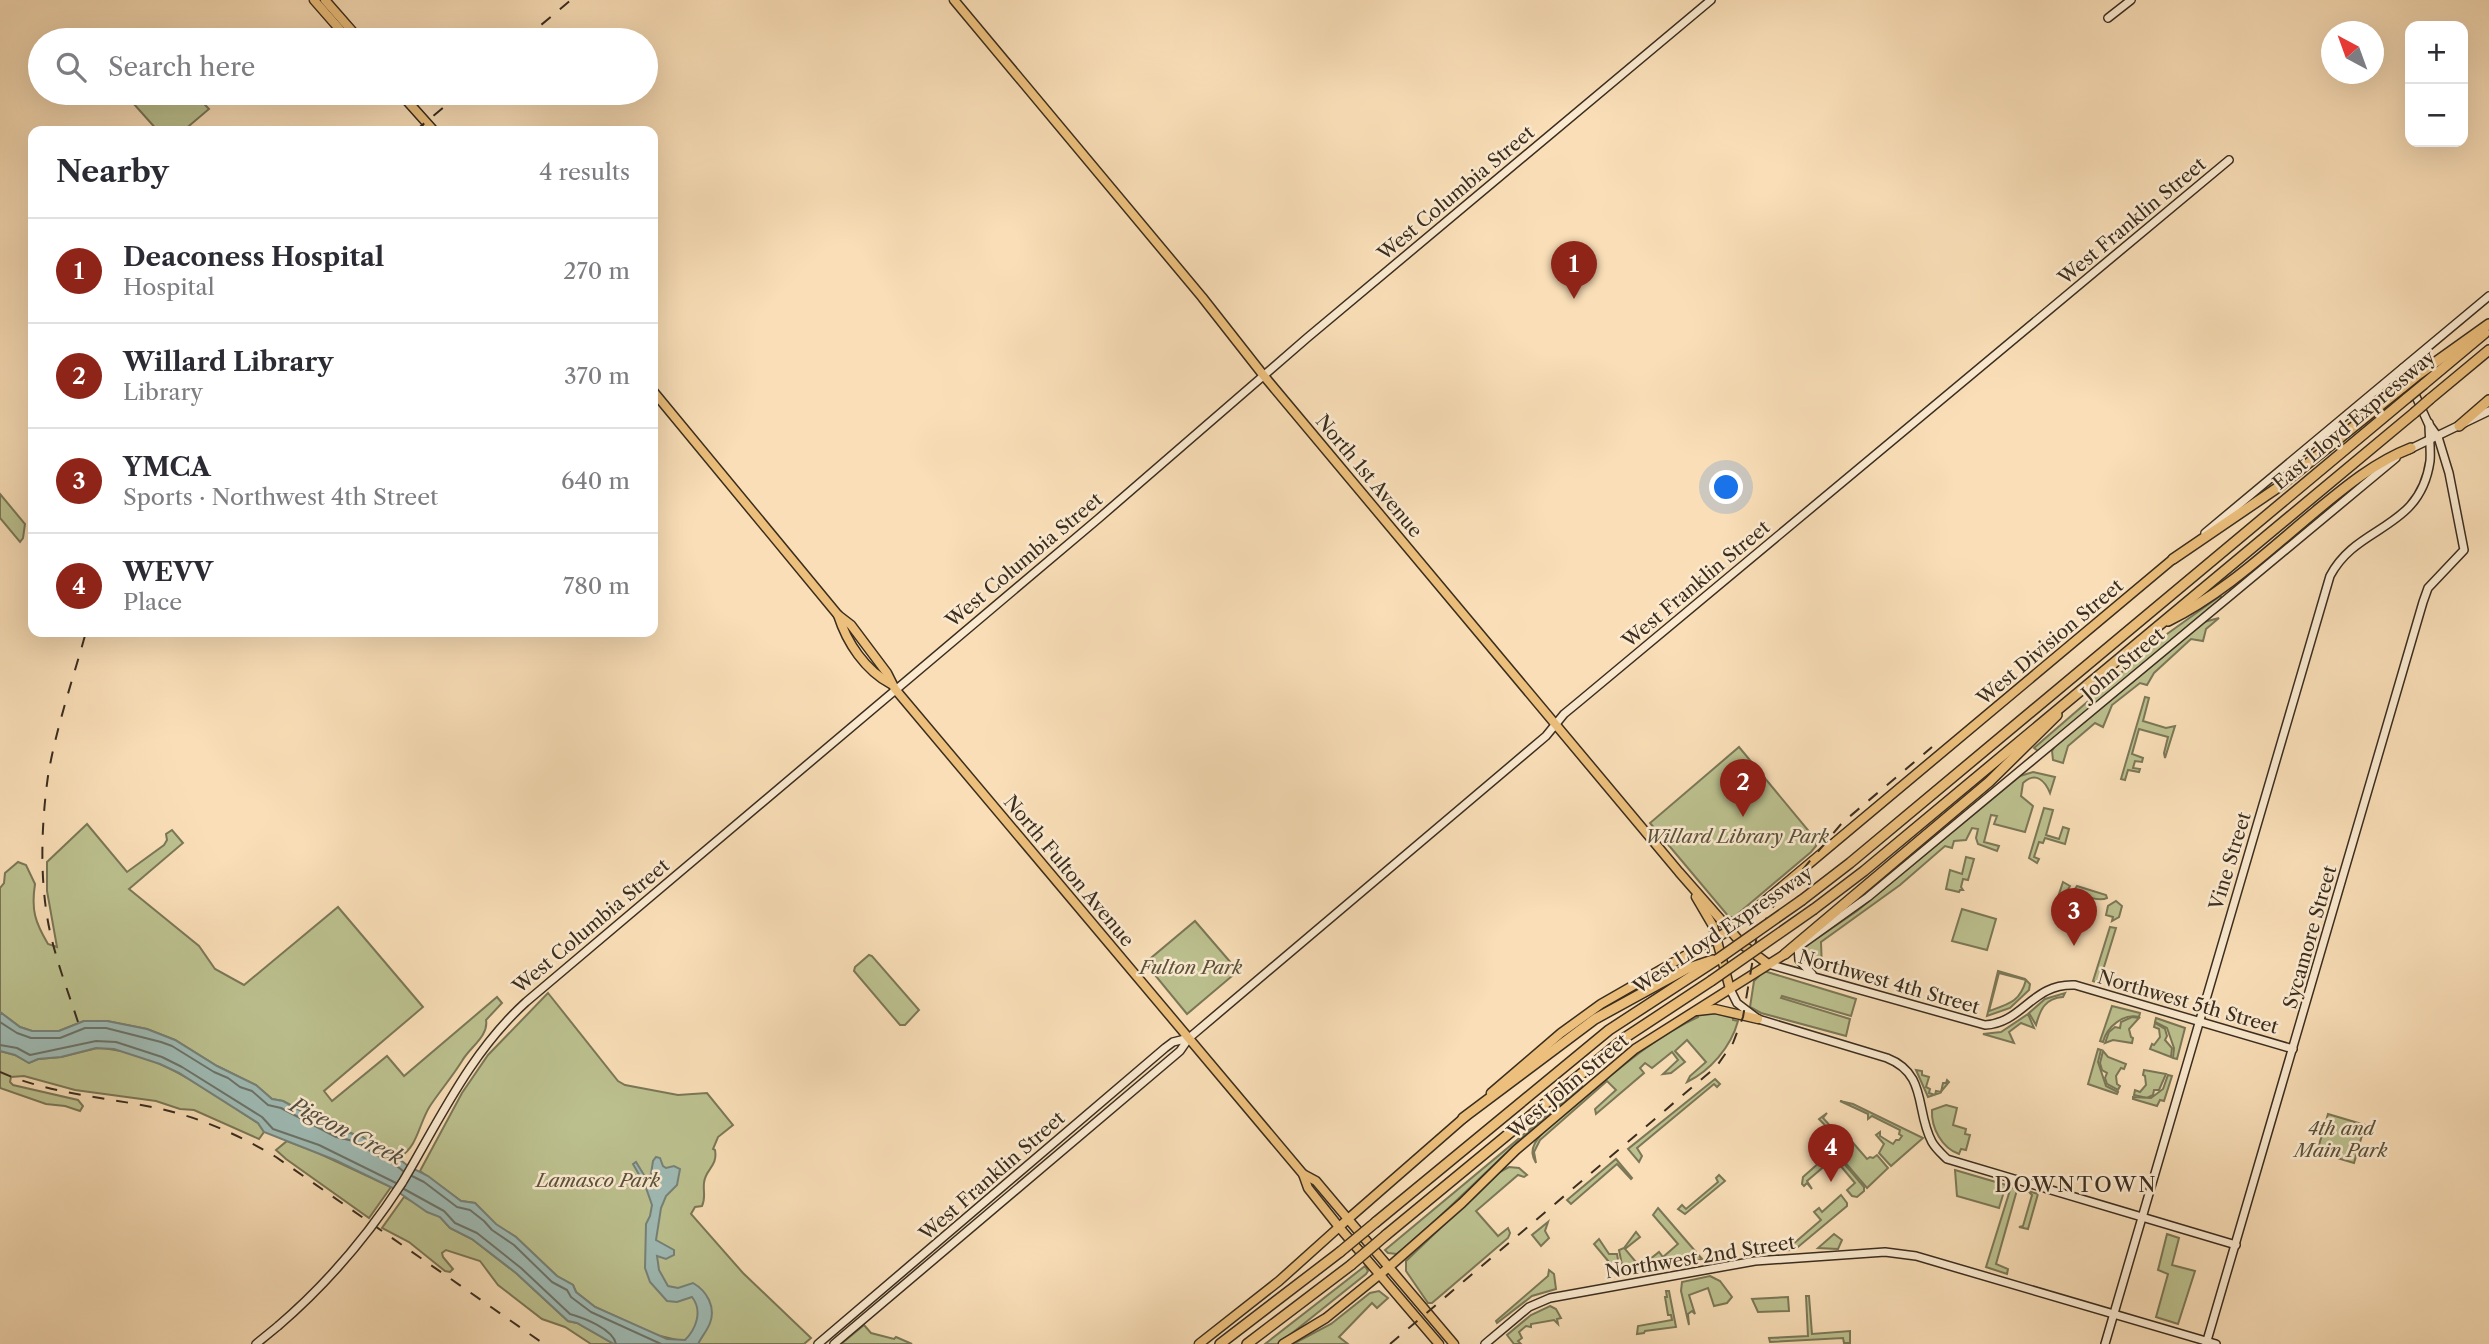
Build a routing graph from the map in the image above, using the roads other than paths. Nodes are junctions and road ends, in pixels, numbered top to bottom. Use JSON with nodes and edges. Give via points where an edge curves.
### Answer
{"nodes":[{"id":1,"x":314,"y":0,"type":"edge"},
{"id":2,"x":325,"y":0,"type":"edge"},
{"id":3,"x":954,"y":0,"type":"edge"},
{"id":4,"x":1711,"y":0,"type":"edge"},
{"id":5,"x":2131,"y":0,"type":"edge"},
{"id":6,"x":2108,"y":19,"type":"dead end"},
{"id":7,"x":338,"y":28,"type":"edge"},
{"id":8,"x":350,"y":28,"type":"edge"},
{"id":9,"x":411,"y":105,"type":"edge"},
{"id":10,"x":430,"y":126,"type":"edge"},
{"id":11,"x":2229,"y":160,"type":"dead end"},
{"id":12,"x":2489,"y":296,"type":"edge"},
{"id":13,"x":2489,"y":327,"type":"edge"},
{"id":14,"x":2489,"y":350,"type":"edge"},
{"id":15,"x":2403,"y":368,"type":"junction"},
{"id":16,"x":1264,"y":376,"type":"junction"},
{"id":17,"x":658,"y":397,"type":"edge"},
{"id":18,"x":2489,"y":400,"type":"edge"},
{"id":19,"x":2489,"y":411,"type":"edge"},
{"id":20,"x":2428,"y":423,"type":"junction"},
{"id":21,"x":2459,"y":426,"type":"junction"},
{"id":22,"x":2438,"y":437,"type":"junction"},
{"id":23,"x":2429,"y":440,"type":"junction"},
{"id":24,"x":2411,"y":449,"type":"junction"},
{"id":25,"x":2240,"y":537,"type":"joint"},
{"id":26,"x":2173,"y":559,"type":"junction"},
{"id":27,"x":2154,"y":628,"type":"junction"},
{"id":28,"x":893,"y":687,"type":"junction"},
{"id":29,"x":1555,"y":724,"type":"junction"},
{"id":30,"x":2027,"y":741,"type":"junction"},
{"id":31,"x":1679,"y":872,"type":"junction"},
{"id":32,"x":1730,"y":930,"type":"junction"},
{"id":33,"x":1717,"y":939,"type":"junction"},
{"id":34,"x":1798,"y":947,"type":"junction"},
{"id":35,"x":1785,"y":954,"type":"junction"},
{"id":36,"x":1718,"y":959,"type":"junction"},
{"id":37,"x":1768,"y":964,"type":"junction"},
{"id":38,"x":1815,"y":977,"type":"junction"},
{"id":39,"x":2075,"y":985,"type":"joint"},
{"id":40,"x":1730,"y":989,"type":"junction"},
{"id":41,"x":1691,"y":1012,"type":"junction"},
{"id":42,"x":1758,"y":1019,"type":"junction"},
{"id":43,"x":2199,"y":1022,"type":"junction"},
{"id":44,"x":1189,"y":1038,"type":"junction"},
{"id":45,"x":2293,"y":1049,"type":"junction"},
{"id":46,"x":1463,"y":1118,"type":"junction"},
{"id":47,"x":1303,"y":1174,"type":"junction"},
{"id":48,"x":2141,"y":1217,"type":"junction"},
{"id":49,"x":1348,"y":1219,"type":"junction"},
{"id":50,"x":1339,"y":1227,"type":"junction"},
{"id":51,"x":2236,"y":1245,"type":"junction"},
{"id":52,"x":1389,"y":1267,"type":"junction"},
{"id":53,"x":1379,"y":1275,"type":"junction"},
{"id":54,"x":2114,"y":1315,"type":"junction"},
{"id":55,"x":2207,"y":1343,"type":"edge"},
{"id":56,"x":256,"y":1344,"type":"edge"},
{"id":57,"x":818,"y":1344,"type":"edge"},
{"id":58,"x":834,"y":1344,"type":"edge"},
{"id":59,"x":1199,"y":1344,"type":"edge"},
{"id":60,"x":1220,"y":1344,"type":"edge"},
{"id":61,"x":1247,"y":1344,"type":"edge"},
{"id":62,"x":1283,"y":1344,"type":"edge"},
{"id":63,"x":1439,"y":1344,"type":"edge"},
{"id":64,"x":1454,"y":1344,"type":"edge"},
{"id":65,"x":1485,"y":1344,"type":"edge"},
{"id":66,"x":2105,"y":1344,"type":"edge"},
{"id":67,"x":2216,"y":1344,"type":"edge"}],
"edges":[{"from":1,"to":7,"type":"main road"},
{"from":2,"to":8,"type":"main road"},
{"from":3,"to":16,"type":"main road","name":"North 1st Avenue"},
{"from":4,"to":16,"type":"main road","name":"West Columbia Street"},
{"from":5,"to":6,"type":"main road"},
{"from":9,"to":10,"type":"main road"},
{"from":11,"to":29,"type":"main road","name":"West Franklin Street"},
{"from":12,"to":15,"type":"main road","name":"West Division Street"},
{"from":13,"to":25,"type":"highway","name":"East Lloyd Expressway","bridge":true},
{"from":13,"to":26,"type":"highway","bridge":true,"via":[[2419,374],[2280,486]]},
{"from":14,"to":27,"type":"highway","name":"East Lloyd Expressway","bridge":true},
{"from":15,"to":20,"type":"main road"},
{"from":15,"to":26,"type":"main road","name":"West Division Street"},
{"from":16,"to":28,"type":"main road","name":"West Columbia Street"},
{"from":16,"to":29,"type":"main road","name":"North 1st Avenue"},
{"from":17,"to":28,"type":"main road","name":"North Fulton Avenue","via":[[851,625]]},
{"from":18,"to":21,"type":"highway"},
{"from":19,"to":21,"type":"main road","name":"John Street"},
{"from":20,"to":22,"type":"main road"},
{"from":20,"to":23,"type":"main road","name":"Vine Street"},
{"from":21,"to":22,"type":"main road","name":"John Street"},
{"from":22,"to":23,"type":"main road","name":"John Street"},
{"from":22,"to":45,"type":"main road","name":"Sycamore Street","via":[[2465,550],[2428,588],[2423,602]]},
{"from":23,"to":24,"type":"main road","name":"John Street"},
{"from":23,"to":43,"type":"main road","name":"Vine Street","via":[[2426,477],[2412,505],[2397,520],[2356,544],[2330,574]]},
{"from":24,"to":27,"type":"highway","via":[[2388,457],[2362,475],[2232,580],[2187,612]]},
{"from":24,"to":34,"type":"main road","name":"John Street","via":[[1868,897]]},
{"from":25,"to":36,"type":"highway","name":"West Lloyd Expressway","bridge":true,"via":[[1850,863]]},
{"from":26,"to":32,"type":"main road","name":"West Division Street"},
{"from":27,"to":30,"type":"highway"},
{"from":28,"to":44,"type":"main road","name":"North Fulton Avenue"},
{"from":28,"to":56,"type":"main road","name":"West Columbia Street","bridge":true,"via":[[516,1011],[469,1068],[371,1229],[341,1266]]},
{"from":29,"to":31,"type":"main road","name":"North 1st Avenue"},
{"from":29,"to":44,"type":"main road","name":"West Franklin Street"},
{"from":30,"to":35,"type":"highway","via":[[2018,756],[1967,802]]},
{"from":30,"to":61,"type":"highway","name":"West Lloyd Expressway","bridge":true,"via":[[2009,750],[1864,871],[1768,943],[1626,1037],[1351,1265]]},
{"from":31,"to":32,"type":"main road","name":"North 1st Avenue"},
{"from":31,"to":33,"type":"main road","via":[[1706,910]]},
{"from":32,"to":33,"type":"main road","name":"West Division Street"},
{"from":32,"to":37,"type":"main road","name":"North 1st Avenue"},
{"from":33,"to":40,"type":"main road"},
{"from":33,"to":46,"type":"main road","name":"West Division Street","via":[[1601,1004]]},
{"from":34,"to":35,"type":"main road","name":"John Street"},
{"from":34,"to":38,"type":"main road","via":[[1801,964]]},
{"from":35,"to":37,"type":"main road","name":"West John Street"},
{"from":36,"to":46,"type":"highway","via":[[1685,969],[1595,1019]]},
{"from":36,"to":60,"type":"highway","name":"West Lloyd Expressway","bridge":true,"via":[[1609,1030],[1340,1252]]},
{"from":37,"to":38,"type":"main road","name":"Northwest 4th Street"},
{"from":37,"to":40,"type":"main road","name":"West John Street"},
{"from":38,"to":39,"type":"main road","name":"Northwest 4th Street","via":[[1985,1025],[2011,1018],[2047,990]]},
{"from":39,"to":43,"type":"main road","name":"Northwest 5th Street"},
{"from":40,"to":41,"type":"main road","name":"West John Street"},
{"from":40,"to":42,"type":"main road","via":[[1737,1003]]},
{"from":41,"to":42,"type":"main road","via":[[1715,1009]]},
{"from":41,"to":52,"type":"main road","name":"West John Street","via":[[1615,1065]]},
{"from":42,"to":48,"type":"main road","via":[[1898,1063],[1915,1082],[1931,1141],[1947,1159]]},
{"from":43,"to":45,"type":"main road","name":"Northwest 5th Street"},
{"from":43,"to":48,"type":"main road","name":"Vine Street"},
{"from":44,"to":47,"type":"main road","name":"North Fulton Avenue"},
{"from":44,"to":57,"type":"main road","name":"West Franklin Street","via":[[1165,1048]]},
{"from":44,"to":58,"type":"main road","name":"West Franklin Street","via":[[1180,1051]]},
{"from":45,"to":51,"type":"main road","name":"Sycamore Street"},
{"from":46,"to":49,"type":"main road","name":"West Division Street"},
{"from":47,"to":49,"type":"main road","via":[[1316,1181]]},
{"from":47,"to":50,"type":"main road","via":[[1308,1188]]},
{"from":48,"to":51,"type":"main road"},
{"from":48,"to":54,"type":"main road","name":"Vine Street"},
{"from":49,"to":50,"type":"main road","name":"West Division Street"},
{"from":49,"to":52,"type":"main road"},
{"from":50,"to":53,"type":"main road"},
{"from":50,"to":59,"type":"main road","name":"West Division Street","via":[[1279,1282]]},
{"from":51,"to":55,"type":"main road","name":"Sycamore Street"},
{"from":52,"to":53,"type":"main road","name":"West John Street"},
{"from":52,"to":64,"type":"main road"},
{"from":53,"to":62,"type":"main road","name":"West John Street","via":[[1326,1318]]},
{"from":53,"to":63,"type":"main road"},
{"from":54,"to":55,"type":"main road","name":"Northwest 2nd Street"},
{"from":54,"to":65,"type":"main road","name":"Northwest 2nd Street","via":[[1916,1256],[1885,1252],[1755,1261],[1550,1298],[1530,1307]]},
{"from":54,"to":66,"type":"main road","name":"Vine Street"},
{"from":55,"to":67,"type":"main road","name":"Northwest 2nd Street"}]}
